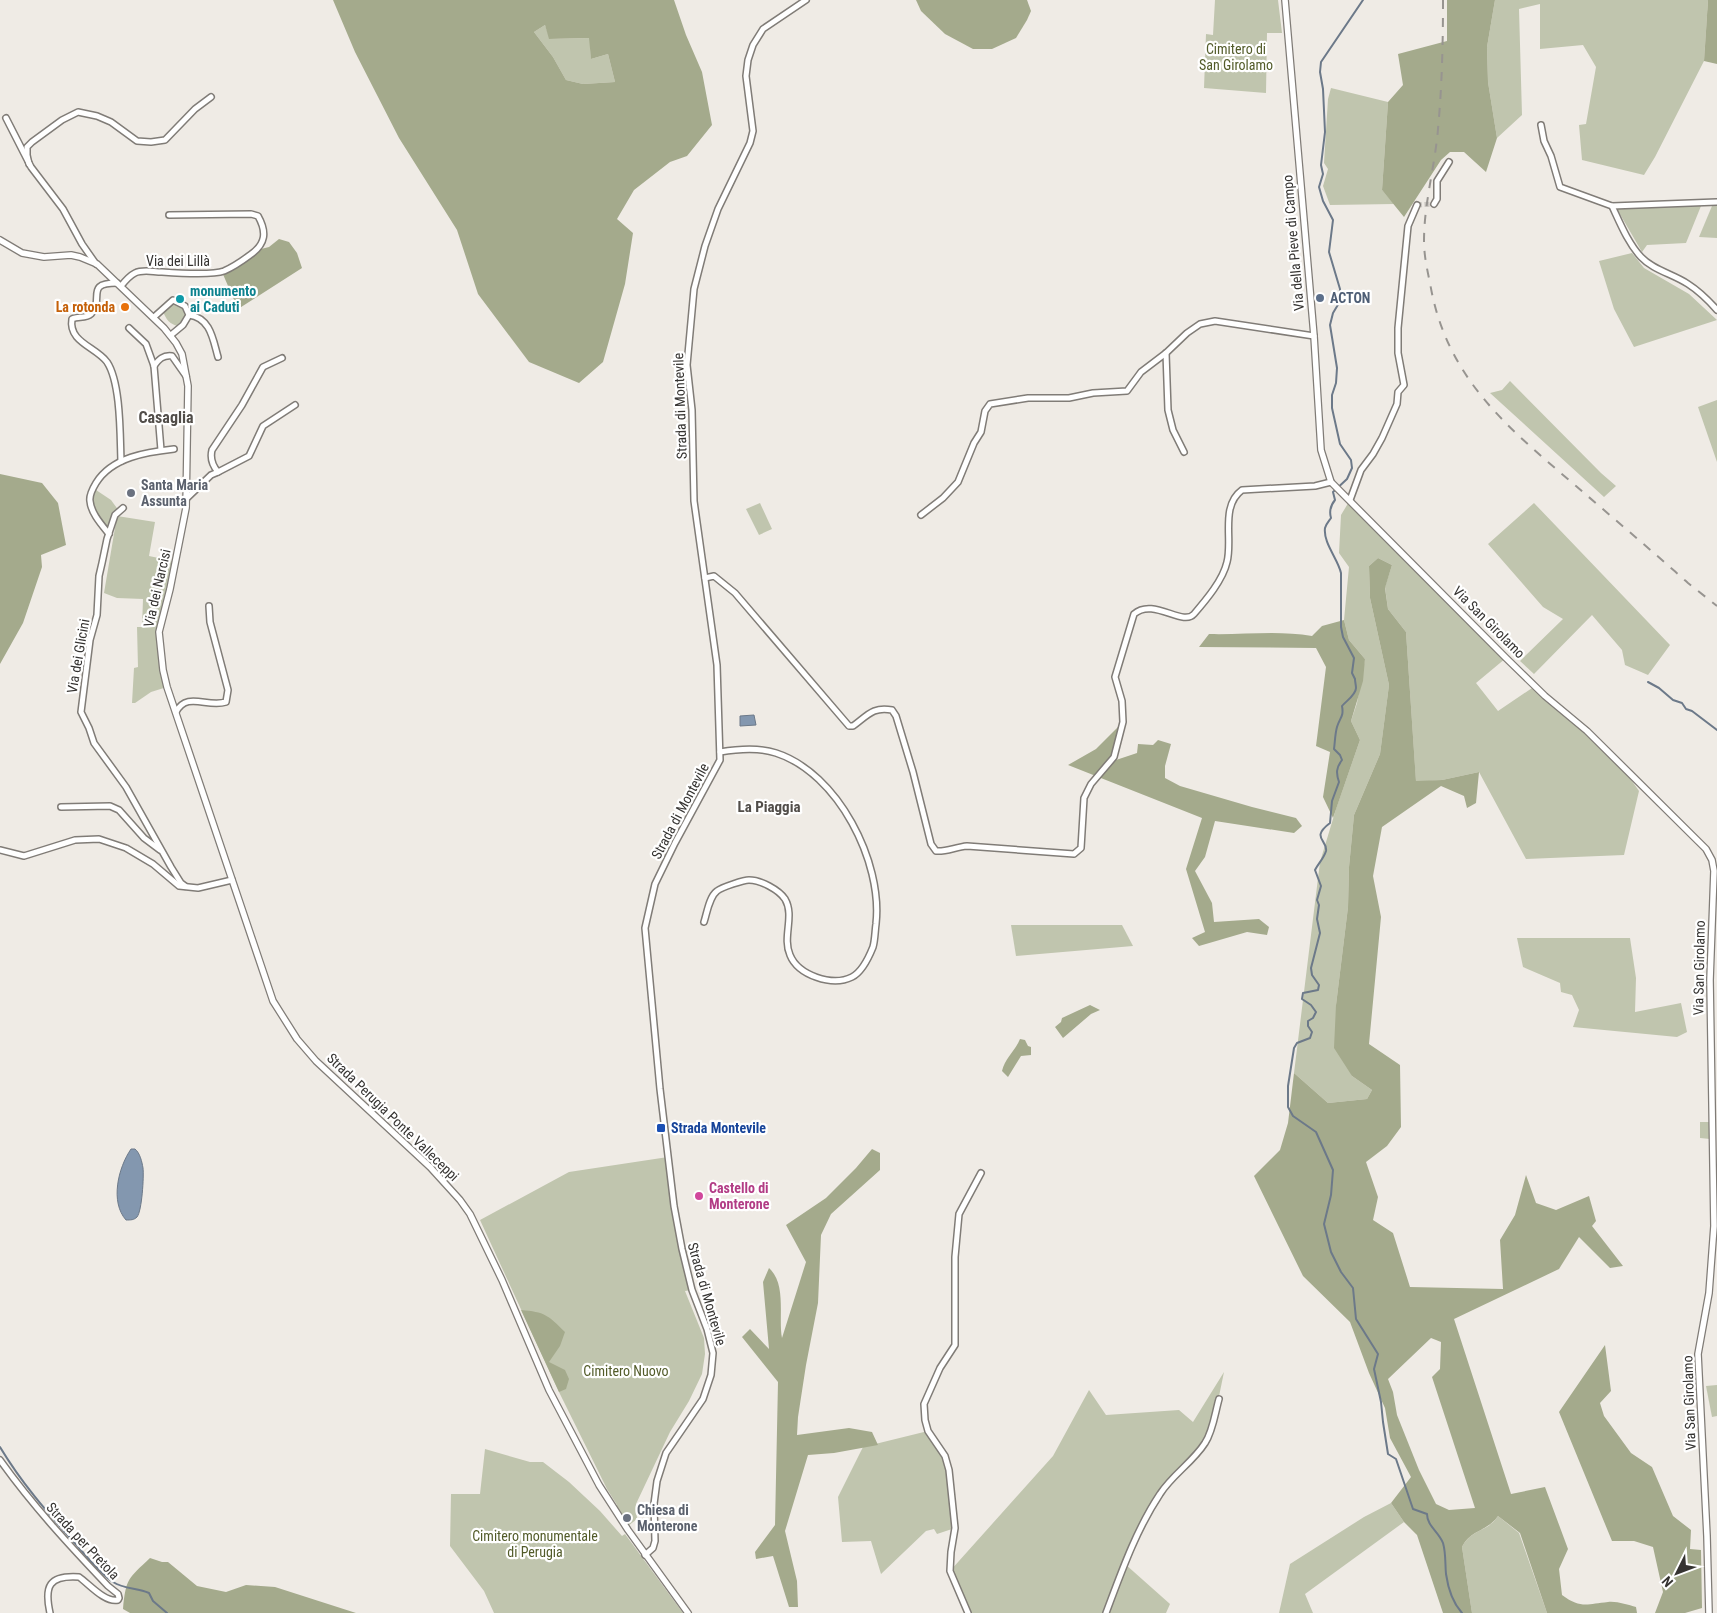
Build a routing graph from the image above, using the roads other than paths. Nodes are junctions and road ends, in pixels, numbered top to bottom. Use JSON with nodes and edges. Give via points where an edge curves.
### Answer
{"nodes":[{"id":1,"x":806,"y":0,"type":"edge"},
{"id":2,"x":1285,"y":0,"type":"edge"},
{"id":3,"x":211,"y":97,"type":"dead end"},
{"id":4,"x":6,"y":118,"type":"dead end"},
{"id":5,"x":1541,"y":125,"type":"dead end"},
{"id":6,"x":1449,"y":162,"type":"dead end"},
{"id":7,"x":29,"y":164,"type":"junction"},
{"id":8,"x":1717,"y":202,"type":"edge"},
{"id":9,"x":1417,"y":204,"type":"dead end"},
{"id":10,"x":1434,"y":204,"type":"dead end"},
{"id":11,"x":1612,"y":206,"type":"junction"},
{"id":12,"x":170,"y":215,"type":"dead end"},
{"id":13,"x":0,"y":240,"type":"edge"},
{"id":14,"x":97,"y":264,"type":"junction"},
{"id":15,"x":119,"y":284,"type":"junction"},
{"id":16,"x":1717,"y":310,"type":"edge"},
{"id":17,"x":189,"y":316,"type":"junction"},
{"id":18,"x":154,"y":317,"type":"junction"},
{"id":19,"x":129,"y":328,"type":"dead end"},
{"id":20,"x":171,"y":335,"type":"junction"},
{"id":21,"x":1314,"y":336,"type":"junction"},
{"id":22,"x":1166,"y":353,"type":"junction"},
{"id":23,"x":218,"y":358,"type":"dead end"},
{"id":24,"x":282,"y":358,"type":"dead end"},
{"id":25,"x":154,"y":366,"type":"junction"},
{"id":26,"x":187,"y":378,"type":"junction"},
{"id":27,"x":295,"y":405,"type":"dead end"},
{"id":28,"x":174,"y":449,"type":"dead end"},
{"id":29,"x":161,"y":450,"type":"junction"},
{"id":30,"x":1184,"y":452,"type":"dead end"},
{"id":31,"x":121,"y":461,"type":"junction"},
{"id":32,"x":218,"y":472,"type":"junction"},
{"id":33,"x":1330,"y":482,"type":"junction"},
{"id":34,"x":187,"y":498,"type":"junction"},
{"id":35,"x":1350,"y":500,"type":"junction"},
{"id":36,"x":123,"y":508,"type":"dead end"},
{"id":37,"x":921,"y":515,"type":"dead end"},
{"id":38,"x":109,"y":534,"type":"junction"},
{"id":39,"x":705,"y":578,"type":"junction"},
{"id":40,"x":209,"y":606,"type":"dead end"},
{"id":41,"x":176,"y":712,"type":"junction"},
{"id":42,"x":720,"y":752,"type":"junction"},
{"id":43,"x":61,"y":807,"type":"dead end"},
{"id":44,"x":0,"y":850,"type":"edge"},
{"id":45,"x":162,"y":852,"type":"junction"},
{"id":46,"x":232,"y":880,"type":"junction"},
{"id":47,"x":185,"y":886,"type":"junction"},
{"id":48,"x":704,"y":922,"type":"dead end"},
{"id":49,"x":981,"y":1173,"type":"dead end"},
{"id":50,"x":1219,"y":1399,"type":"dead end"},
{"id":51,"x":0,"y":1460,"type":"edge"},
{"id":52,"x":645,"y":1555,"type":"junction"},
{"id":53,"x":50,"y":1613,"type":"edge"},
{"id":54,"x":688,"y":1613,"type":"edge"},
{"id":55,"x":968,"y":1613,"type":"edge"},
{"id":56,"x":1106,"y":1613,"type":"edge"},
{"id":57,"x":1709,"y":1613,"type":"edge"}],
"edges":[{"from":1,"to":39,"type":"street","name":"Strada di Montevile","via":[[763,29],[753,45],[746,76],[753,131],[718,209],[694,290],[687,365],[692,410],[694,501]]},
{"from":2,"to":21,"type":"street","name":"Via della Pieve di Campo"},
{"from":3,"to":7,"type":"street","via":[[165,140],[151,142],[137,141],[104,119],[78,112],[27,147]]},
{"from":4,"to":7,"type":"street"},
{"from":5,"to":11,"type":"street","via":[[1560,187]]},
{"from":6,"to":10,"type":"street","via":[[1437,180],[1438,199]]},
{"from":7,"to":14,"type":"street"},
{"from":8,"to":11,"type":"street"},
{"from":9,"to":35,"type":"street","via":[[1408,226],[1398,328],[1398,352],[1404,385],[1398,392],[1397,404],[1382,438],[1361,470]]},
{"from":11,"to":16,"type":"street","via":[[1641,257],[1689,284]]},
{"from":12,"to":15,"type":"street","name":"Via dei Lillà","via":[[258,216],[263,225],[264,242],[222,272],[146,271],[136,273]]},
{"from":13,"to":14,"type":"street","name":"Via dei Narcisi","via":[[22,253],[44,257],[71,255]]},
{"from":14,"to":15,"type":"street","name":"Via dei Narcisi"},
{"from":15,"to":18,"type":"street","name":"Via dei Narcisi"},
{"from":15,"to":31,"type":"street","via":[[99,286],[92,313],[77,316],[71,326],[76,336],[106,361],[111,371],[118,407]]},
{"from":17,"to":18,"type":"street","via":[[185,306],[174,300]]},
{"from":17,"to":20,"type":"street"},
{"from":17,"to":23,"type":"street","via":[[198,316],[206,322]]},
{"from":18,"to":20,"type":"street","name":"Via dei Narcisi"},
{"from":19,"to":25,"type":"street","via":[[146,344]]},
{"from":20,"to":26,"type":"street","name":"Via dei Narcisi","via":[[182,354]]},
{"from":21,"to":22,"type":"street","via":[[1215,321],[1200,324]]},
{"from":21,"to":33,"type":"street","name":"Via della Pieve di Campo","via":[[1321,450]]},
{"from":22,"to":30,"type":"street","via":[[1168,410]]},
{"from":22,"to":37,"type":"street","via":[[1141,372],[1128,391],[990,404],[985,411],[982,432],[958,482]]},
{"from":24,"to":32,"type":"street","via":[[263,367],[212,450],[213,465]]},
{"from":25,"to":26,"type":"street","via":[[158,359],[172,356]]},
{"from":25,"to":29,"type":"street"},
{"from":26,"to":34,"type":"street","name":"Via dei Narcisi"},
{"from":27,"to":32,"type":"street","via":[[263,426],[248,456]]},
{"from":28,"to":29,"type":"street"},
{"from":29,"to":31,"type":"street"},
{"from":31,"to":38,"type":"street","via":[[99,478],[90,498],[92,510]]},
{"from":32,"to":34,"type":"street"},
{"from":33,"to":35,"type":"street","name":"Via San Girolamo"},
{"from":33,"to":39,"type":"street","via":[[1315,486],[1242,490],[1230,507],[1227,562],[1220,579],[1193,616],[1185,618],[1152,608],[1144,608],[1134,614],[1115,677],[1122,701],[1123,722],[1114,757],[1091,784],[1084,798],[1081,848],[1074,854],[967,846],[943,852],[936,850],[931,844],[910,762],[892,710],[872,710],[850,726],[735,593],[714,576]]},
{"from":34,"to":41,"type":"street","name":"Via dei Narcisi","via":[[177,560],[159,632],[163,670]]},
{"from":35,"to":57,"type":"street","name":"Via San Girolamo","via":[[1545,696],[1587,730],[1706,849],[1712,860],[1710,980],[1714,1226],[1698,1354]]},
{"from":36,"to":38,"type":"street","name":"Via dei Glicini","via":[[115,515]]},
{"from":38,"to":45,"type":"street","name":"Via dei Glicini","via":[[99,576],[81,712],[94,743],[126,787]]},
{"from":39,"to":42,"type":"street","name":"Strada di Montevile","via":[[717,665]]},
{"from":40,"to":41,"type":"street","via":[[210,622],[228,690],[226,702],[218,705],[186,701]]},
{"from":41,"to":46,"type":"street","name":"Via dei Narcisi"},
{"from":42,"to":48,"type":"street","via":[[744,748],[776,753],[809,770],[846,813],[868,856],[878,910],[874,945],[862,968],[851,977],[833,980],[816,978],[799,968],[787,944],[789,908],[784,897],[760,882],[749,880],[717,891]]},
{"from":42,"to":52,"type":"street","name":"Strada di Montevile","via":[[720,760],[655,884],[645,928],[674,1206],[692,1290],[713,1353],[704,1399],[666,1453],[654,1504],[655,1541]]},
{"from":43,"to":45,"type":"street","name":"Via dei Glicini","via":[[110,806],[119,810],[144,838]]},
{"from":44,"to":47,"type":"street","via":[[24,856],[75,840],[99,839],[126,848],[153,864],[179,886]]},
{"from":45,"to":47,"type":"street","name":"Via dei Glicini"},
{"from":46,"to":47,"type":"street","via":[[198,888]]},
{"from":46,"to":52,"type":"street","name":"Strada Perugia Ponte Valleceppi","via":[[273,1001],[285,1021],[316,1061],[430,1167],[470,1214],[549,1390],[599,1485]]},
{"from":49,"to":55,"type":"street","via":[[959,1214],[955,1257],[955,1345],[940,1368],[924,1404],[928,1430],[945,1456],[949,1470],[955,1528],[950,1571]]},
{"from":50,"to":56,"type":"street","via":[[1206,1441],[1160,1493],[1148,1514]]},
{"from":51,"to":53,"type":"street","name":"Strada per Pretola","via":[[53,1527],[120,1598],[114,1601],[106,1598],[79,1577],[62,1578],[49,1584]]},
{"from":52,"to":54,"type":"street","name":"Strada Perugia Ponte Valleceppi"}]}
